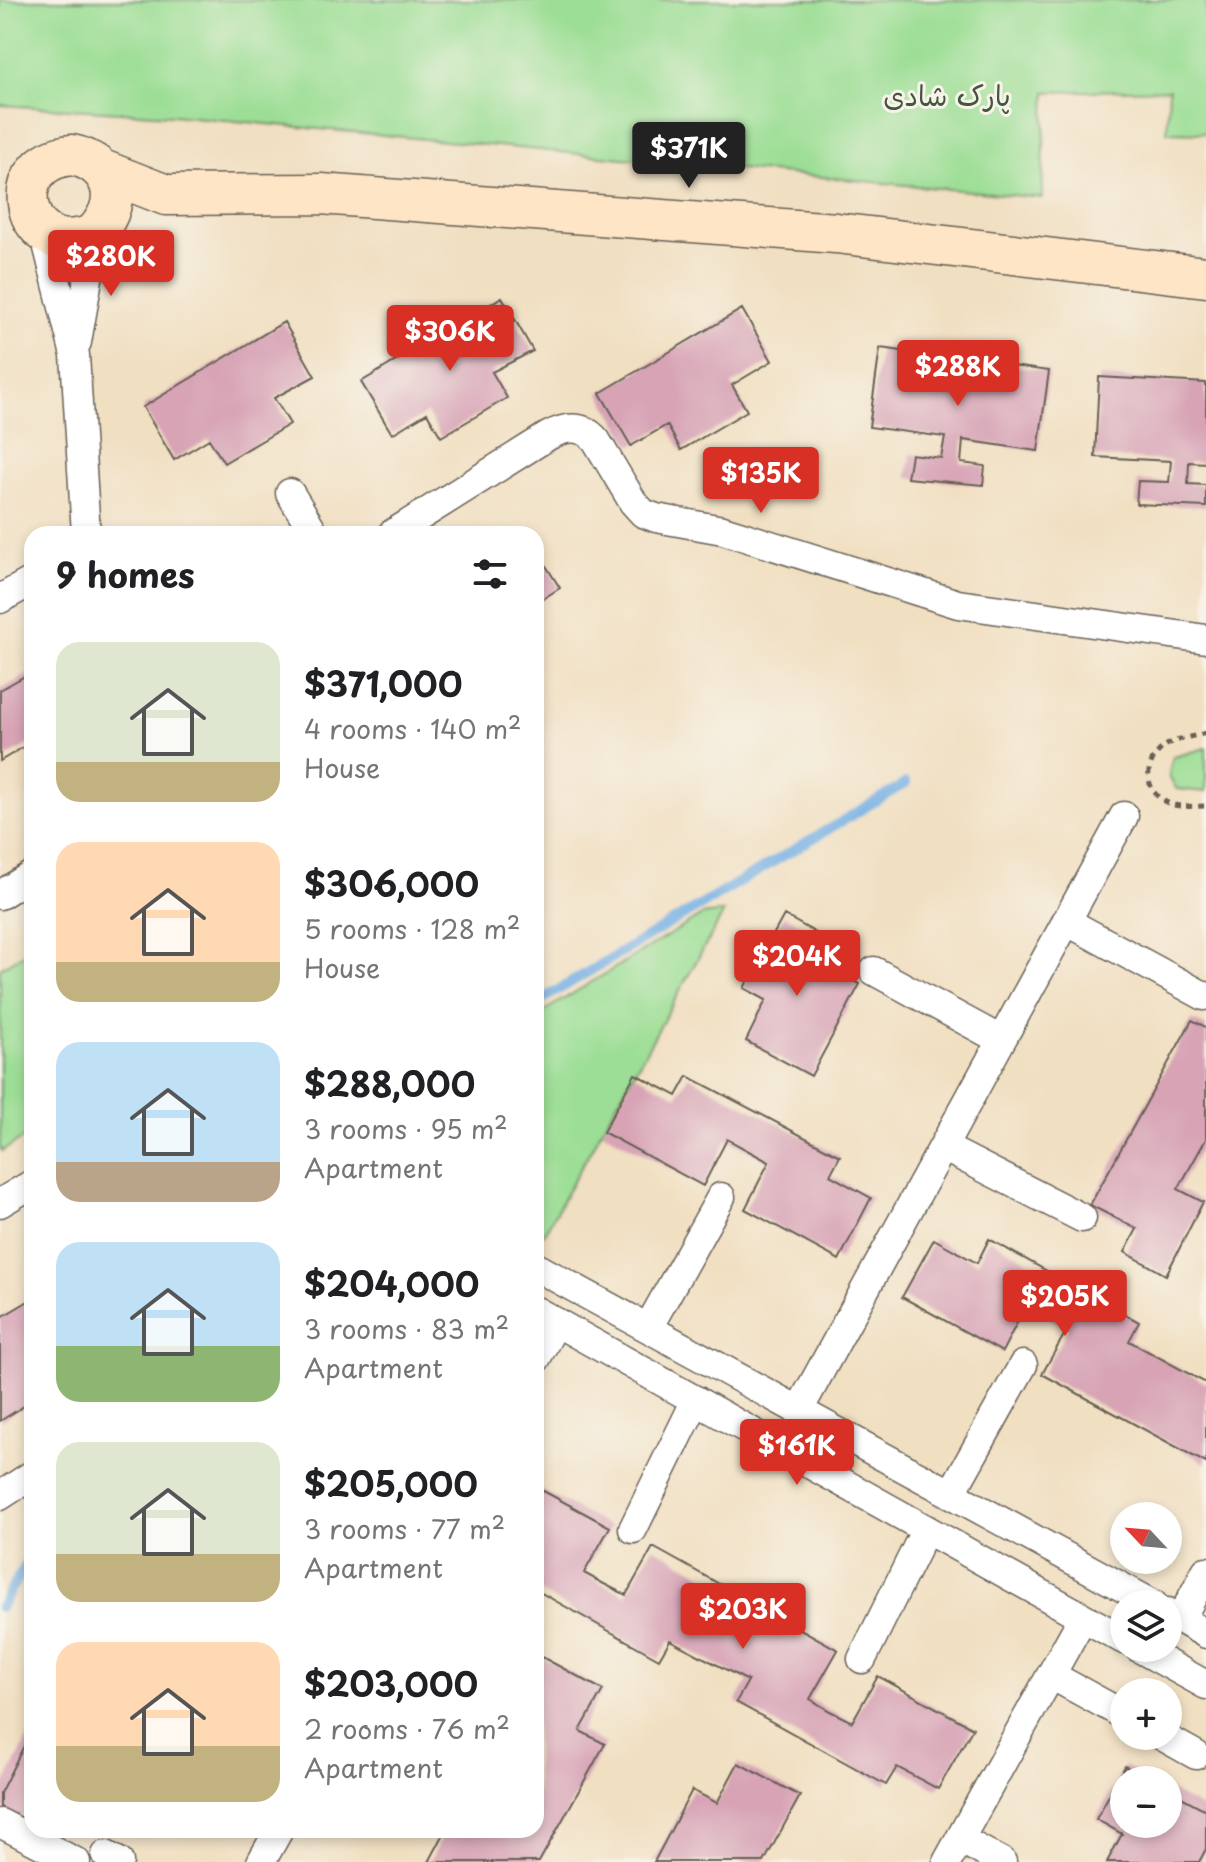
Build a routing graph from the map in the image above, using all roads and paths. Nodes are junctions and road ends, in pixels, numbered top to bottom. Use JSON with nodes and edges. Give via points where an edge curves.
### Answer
{"nodes":[{"id":1,"x":102,"y":170,"type":"junction"},
{"id":2,"x":18,"y":171,"type":"edge"},
{"id":3,"x":166,"y":195,"type":"junction"},
{"id":4,"x":0,"y":221,"type":"edge"},
{"id":5,"x":43,"y":230,"type":"junction"},
{"id":6,"x":99,"y":230,"type":"junction"},
{"id":7,"x":1206,"y":276,"type":"edge"},
{"id":8,"x":75,"y":355,"type":"junction"},
{"id":9,"x":290,"y":493,"type":"dead end"},
{"id":10,"x":86,"y":526,"type":"edge"},
{"id":11,"x":310,"y":526,"type":"edge"},
{"id":12,"x":405,"y":526,"type":"edge"},
{"id":13,"x":24,"y":586,"type":"edge"},
{"id":14,"x":0,"y":599,"type":"edge"},
{"id":15,"x":1206,"y":639,"type":"edge"},
{"id":16,"x":1206,"y":733,"type":"edge"},
{"id":17,"x":1206,"y":806,"type":"edge"},
{"id":18,"x":1124,"y":816,"type":"dead end"},
{"id":19,"x":24,"y":880,"type":"edge"},
{"id":20,"x":0,"y":895,"type":"edge"},
{"id":21,"x":1066,"y":921,"type":"junction"},
{"id":22,"x":874,"y":971,"type":"dead end"},
{"id":23,"x":1204,"y":996,"type":"dead end"},
{"id":24,"x":1001,"y":1040,"type":"junction"},
{"id":25,"x":943,"y":1147,"type":"junction"},
{"id":26,"x":24,"y":1189,"type":"edge"},
{"id":27,"x":721,"y":1197,"type":"dead end"},
{"id":28,"x":0,"y":1203,"type":"edge"},
{"id":29,"x":1082,"y":1218,"type":"dead end"},
{"id":30,"x":544,"y":1271,"type":"edge"},
{"id":31,"x":546,"y":1316,"type":"edge"},
{"id":32,"x":648,"y":1328,"type":"junction"},
{"id":33,"x":1023,"y":1365,"type":"dead end"},
{"id":34,"x":696,"y":1400,"type":"junction"},
{"id":35,"x":799,"y":1410,"type":"junction"},
{"id":36,"x":24,"y":1480,"type":"edge"},
{"id":37,"x":951,"y":1494,"type":"junction"},
{"id":38,"x":0,"y":1496,"type":"edge"},
{"id":39,"x":633,"y":1529,"type":"dead end"},
{"id":40,"x":926,"y":1529,"type":"junction"},
{"id":41,"x":1206,"y":1571,"type":"edge"},
{"id":42,"x":1127,"y":1590,"type":"edge"},
{"id":43,"x":1182,"y":1605,"type":"edge"},
{"id":44,"x":1083,"y":1617,"type":"junction"},
{"id":45,"x":1182,"y":1620,"type":"edge"},
{"id":46,"x":1110,"y":1632,"type":"edge"},
{"id":47,"x":1206,"y":1634,"type":"edge"},
{"id":48,"x":862,"y":1659,"type":"dead end"},
{"id":49,"x":1164,"y":1662,"type":"edge"},
{"id":50,"x":1051,"y":1675,"type":"junction"},
{"id":51,"x":1206,"y":1685,"type":"edge"},
{"id":52,"x":1110,"y":1707,"type":"edge"},
{"id":53,"x":1182,"y":1747,"type":"edge"},
{"id":54,"x":1196,"y":1755,"type":"dead end"},
{"id":55,"x":0,"y":1823,"type":"edge"},
{"id":56,"x":24,"y":1835,"type":"edge"},
{"id":57,"x":29,"y":1838,"type":"edge"},
{"id":58,"x":274,"y":1838,"type":"edge"},
{"id":59,"x":953,"y":1851,"type":"edge"},
{"id":60,"x":76,"y":1862,"type":"edge"},
{"id":61,"x":261,"y":1862,"type":"edge"},
{"id":62,"x":1002,"y":1862,"type":"edge"}],
"edges":[{"from":1,"to":2,"type":"main road","via":[[72,155]]},
{"from":1,"to":3,"type":"main road"},
{"from":1,"to":6,"type":"main road","via":[[112,204]]},
{"from":2,"to":5,"type":"main road","via":[[29,185],[29,213]]},
{"from":3,"to":6,"type":"main road"},
{"from":3,"to":7,"type":"main road","via":[[321,194],[836,233]]},
{"from":4,"to":5,"type":"main road"},
{"from":5,"to":6,"type":"main road","via":[[74,240]]},
{"from":5,"to":8,"type":"street"},
{"from":6,"to":8,"type":"street"},
{"from":8,"to":10,"type":"street"},
{"from":9,"to":11,"type":"street"},
{"from":12,"to":15,"type":"street","via":[[558,430],[579,428],[596,440],[633,502],[656,518],[723,530],[958,604]]},
{"from":13,"to":14,"type":"street"},
{"from":16,"to":17,"type":"path","via":[[1166,745],[1148,767],[1158,797],[1178,806]]},
{"from":18,"to":21,"type":"street"},
{"from":19,"to":20,"type":"street"},
{"from":21,"to":23,"type":"street"},
{"from":21,"to":24,"type":"street"},
{"from":22,"to":24,"type":"street"},
{"from":24,"to":25,"type":"street"},
{"from":25,"to":29,"type":"street"},
{"from":25,"to":35,"type":"street"},
{"from":26,"to":28,"type":"street"},
{"from":27,"to":32,"type":"street"},
{"from":30,"to":32,"type":"street"},
{"from":31,"to":34,"type":"street"},
{"from":32,"to":35,"type":"street"},
{"from":33,"to":37,"type":"street"},
{"from":34,"to":39,"type":"street"},
{"from":34,"to":40,"type":"street"},
{"from":35,"to":37,"type":"street"},
{"from":36,"to":38,"type":"street"},
{"from":37,"to":42,"type":"street"},
{"from":40,"to":44,"type":"street"},
{"from":40,"to":48,"type":"street"},
{"from":41,"to":43,"type":"street"},
{"from":44,"to":46,"type":"street"},
{"from":44,"to":50,"type":"street"},
{"from":45,"to":47,"type":"street"},
{"from":49,"to":51,"type":"street"},
{"from":50,"to":52,"type":"street"},
{"from":50,"to":59,"type":"street"},
{"from":53,"to":54,"type":"street"},
{"from":55,"to":56,"type":"street"},
{"from":57,"to":60,"type":"street"},
{"from":58,"to":61,"type":"street"},
{"from":59,"to":62,"type":"street"}]}
